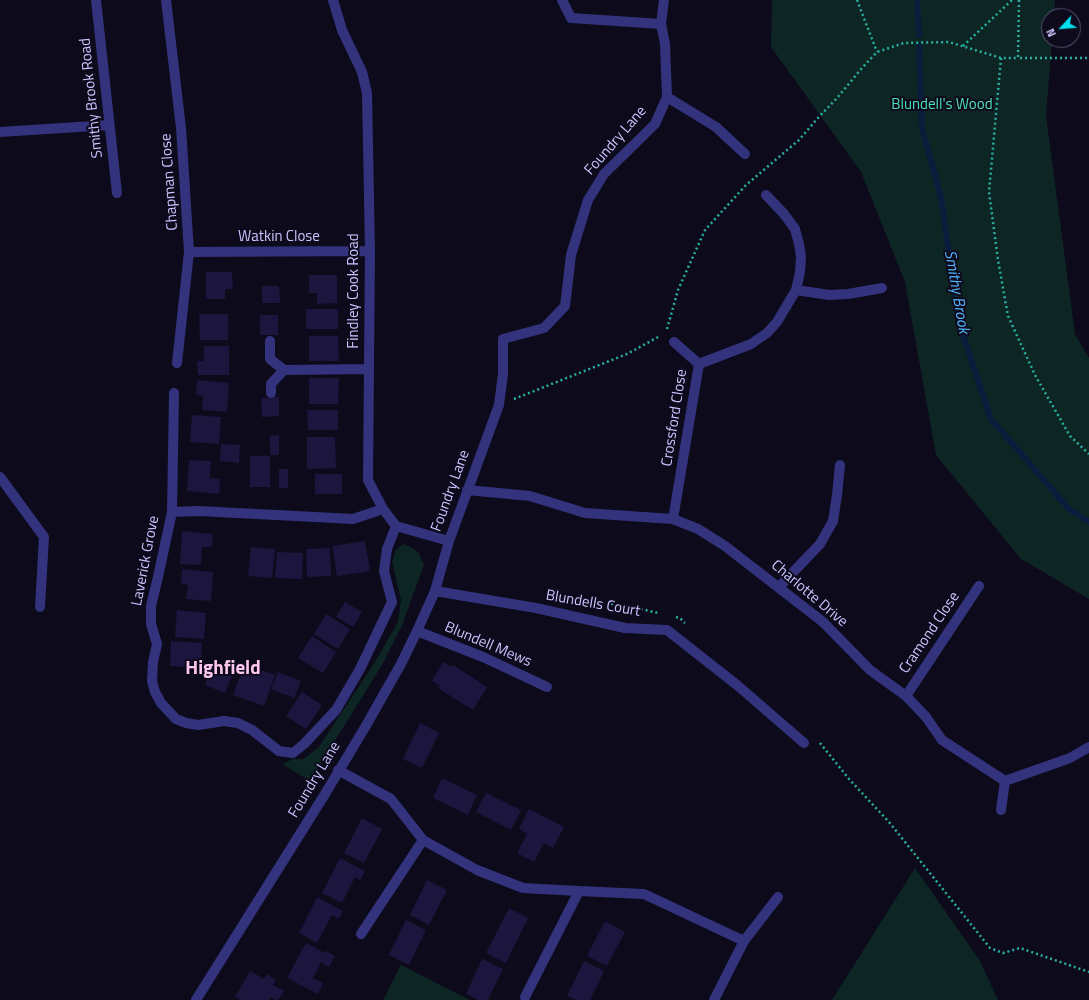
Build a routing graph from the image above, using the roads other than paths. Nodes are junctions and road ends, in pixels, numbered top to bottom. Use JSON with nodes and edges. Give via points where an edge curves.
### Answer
{"nodes":[{"id":1,"x":96,"y":0,"type":"edge"},
{"id":2,"x":166,"y":0,"type":"edge"},
{"id":3,"x":333,"y":0,"type":"edge"},
{"id":4,"x":562,"y":0,"type":"edge"},
{"id":5,"x":664,"y":0,"type":"edge"},
{"id":6,"x":661,"y":24,"type":"junction"},
{"id":7,"x":667,"y":97,"type":"junction"},
{"id":8,"x":109,"y":124,"type":"junction"},
{"id":9,"x":0,"y":132,"type":"edge"},
{"id":10,"x":745,"y":154,"type":"dead end"},
{"id":11,"x":117,"y":192,"type":"dead end"},
{"id":12,"x":766,"y":195,"type":"dead end"},
{"id":13,"x":370,"y":251,"type":"junction"},
{"id":14,"x":189,"y":252,"type":"junction"},
{"id":15,"x":882,"y":288,"type":"dead end"},
{"id":16,"x":796,"y":290,"type":"junction"},
{"id":17,"x":270,"y":341,"type":"dead end"},
{"id":18,"x":674,"y":342,"type":"dead end"},
{"id":19,"x":177,"y":363,"type":"dead end"},
{"id":20,"x":699,"y":364,"type":"junction"},
{"id":21,"x":369,"y":369,"type":"junction"},
{"id":22,"x":284,"y":370,"type":"junction"},
{"id":23,"x":174,"y":393,"type":"dead end"},
{"id":24,"x":271,"y":394,"type":"dead end"},
{"id":25,"x":840,"y":465,"type":"dead end"},
{"id":26,"x":0,"y":477,"type":"edge"},
{"id":27,"x":467,"y":490,"type":"junction"},
{"id":28,"x":383,"y":509,"type":"junction"},
{"id":29,"x":172,"y":512,"type":"junction"},
{"id":30,"x":673,"y":519,"type":"junction"},
{"id":31,"x":396,"y":526,"type":"junction"},
{"id":32,"x":449,"y":541,"type":"junction"},
{"id":33,"x":979,"y":586,"type":"dead end"},
{"id":34,"x":779,"y":587,"type":"junction"},
{"id":35,"x":435,"y":591,"type":"junction"},
{"id":36,"x":40,"y":607,"type":"dead end"},
{"id":37,"x":417,"y":631,"type":"junction"},
{"id":38,"x":547,"y":687,"type":"dead end"},
{"id":39,"x":906,"y":696,"type":"junction"},
{"id":40,"x":804,"y":743,"type":"dead end"},
{"id":41,"x":1089,"y":747,"type":"edge"},
{"id":42,"x":338,"y":770,"type":"junction"},
{"id":43,"x":1005,"y":781,"type":"junction"},
{"id":44,"x":1001,"y":810,"type":"dead end"},
{"id":45,"x":423,"y":840,"type":"junction"},
{"id":46,"x":579,"y":892,"type":"junction"},
{"id":47,"x":778,"y":897,"type":"dead end"},
{"id":48,"x":361,"y":934,"type":"dead end"},
{"id":49,"x":744,"y":941,"type":"junction"},
{"id":50,"x":525,"y":997,"type":"dead end"},
{"id":51,"x":196,"y":1000,"type":"edge"},
{"id":52,"x":714,"y":1000,"type":"edge"}],
"edges":[{"from":1,"to":8,"type":"street","name":"Smithy Brook Road"},
{"from":2,"to":14,"type":"street","name":"Chapman Close","via":[[181,128]]},
{"from":3,"to":13,"type":"street","name":"Findley Cook Road","via":[[342,30],[362,72],[367,93]]},
{"from":4,"to":6,"type":"street","via":[[571,18]]},
{"from":5,"to":6,"type":"street","name":"Foundry Lane"},
{"from":6,"to":7,"type":"street","name":"Foundry Lane","via":[[665,44]]},
{"from":7,"to":10,"type":"street","via":[[716,127]]},
{"from":7,"to":27,"type":"street","name":"Foundry Lane","via":[[655,124],[604,174],[588,200],[571,254],[565,306],[544,328],[503,339],[503,374],[499,405]]},
{"from":8,"to":9,"type":"street"},
{"from":8,"to":11,"type":"street","name":"Smithy Brook Road"},
{"from":12,"to":16,"type":"street","name":"Crossford Close","via":[[795,229],[802,257]]},
{"from":13,"to":14,"type":"street","name":"Watkin Close"},
{"from":13,"to":21,"type":"street","name":"Findley Cook Road"},
{"from":14,"to":19,"type":"street","name":"Chapman Close"},
{"from":15,"to":16,"type":"street","via":[[848,294]]},
{"from":16,"to":20,"type":"street","name":"Crossford Close","via":[[777,322],[767,333],[751,344]]},
{"from":17,"to":22,"type":"street","via":[[270,359]]},
{"from":18,"to":20,"type":"street"},
{"from":20,"to":30,"type":"street","name":"Crossford Close"},
{"from":21,"to":22,"type":"street"},
{"from":21,"to":28,"type":"street","name":"Findley Cook Road","via":[[368,480]]},
{"from":22,"to":24,"type":"street","via":[[271,384]]},
{"from":23,"to":29,"type":"street"},
{"from":25,"to":34,"type":"street","via":[[833,521],[820,544]]},
{"from":26,"to":36,"type":"street","via":[[44,537]]},
{"from":27,"to":30,"type":"street","name":"Charlotte Drive","via":[[530,496],[585,513]]},
{"from":27,"to":32,"type":"street","name":"Foundry Lane"},
{"from":28,"to":29,"type":"street","name":"Laverick Grove","via":[[353,519],[199,511]]},
{"from":28,"to":31,"type":"street","name":"Findley Cook Road"},
{"from":29,"to":31,"type":"street","name":"Laverick Grove","via":[[150,606],[151,624],[157,644],[152,681],[161,704],[176,719],[186,723],[238,723],[252,730],[279,751],[293,753],[336,710],[360,669],[392,602],[384,571],[387,548]]},
{"from":30,"to":34,"type":"street","name":"Charlotte Drive","via":[[725,546]]},
{"from":31,"to":32,"type":"street"},
{"from":32,"to":35,"type":"street","name":"Foundry Lane"},
{"from":33,"to":39,"type":"street","name":"Cramond Close"},
{"from":34,"to":39,"type":"street","name":"Charlotte Drive","via":[[823,622],[870,670]]},
{"from":35,"to":37,"type":"street","name":"Foundry Lane"},
{"from":35,"to":40,"type":"street","name":"Blundells Court","via":[[536,608],[625,628],[667,630],[737,685]]},
{"from":37,"to":38,"type":"street","name":"Blundell Mews"},
{"from":37,"to":42,"type":"street","name":"Foundry Lane","via":[[401,664]]},
{"from":39,"to":43,"type":"street","name":"Charlotte Drive","via":[[926,717],[942,740]]},
{"from":41,"to":43,"type":"street","via":[[1070,758]]},
{"from":42,"to":45,"type":"street","via":[[391,799]]},
{"from":42,"to":51,"type":"street","name":"Foundry Lane"},
{"from":43,"to":44,"type":"street"},
{"from":45,"to":46,"type":"street","via":[[477,870],[523,888]]},
{"from":45,"to":48,"type":"street"},
{"from":46,"to":49,"type":"street","via":[[644,894]]},
{"from":46,"to":50,"type":"street"},
{"from":47,"to":49,"type":"street"},
{"from":49,"to":52,"type":"street"}]}
